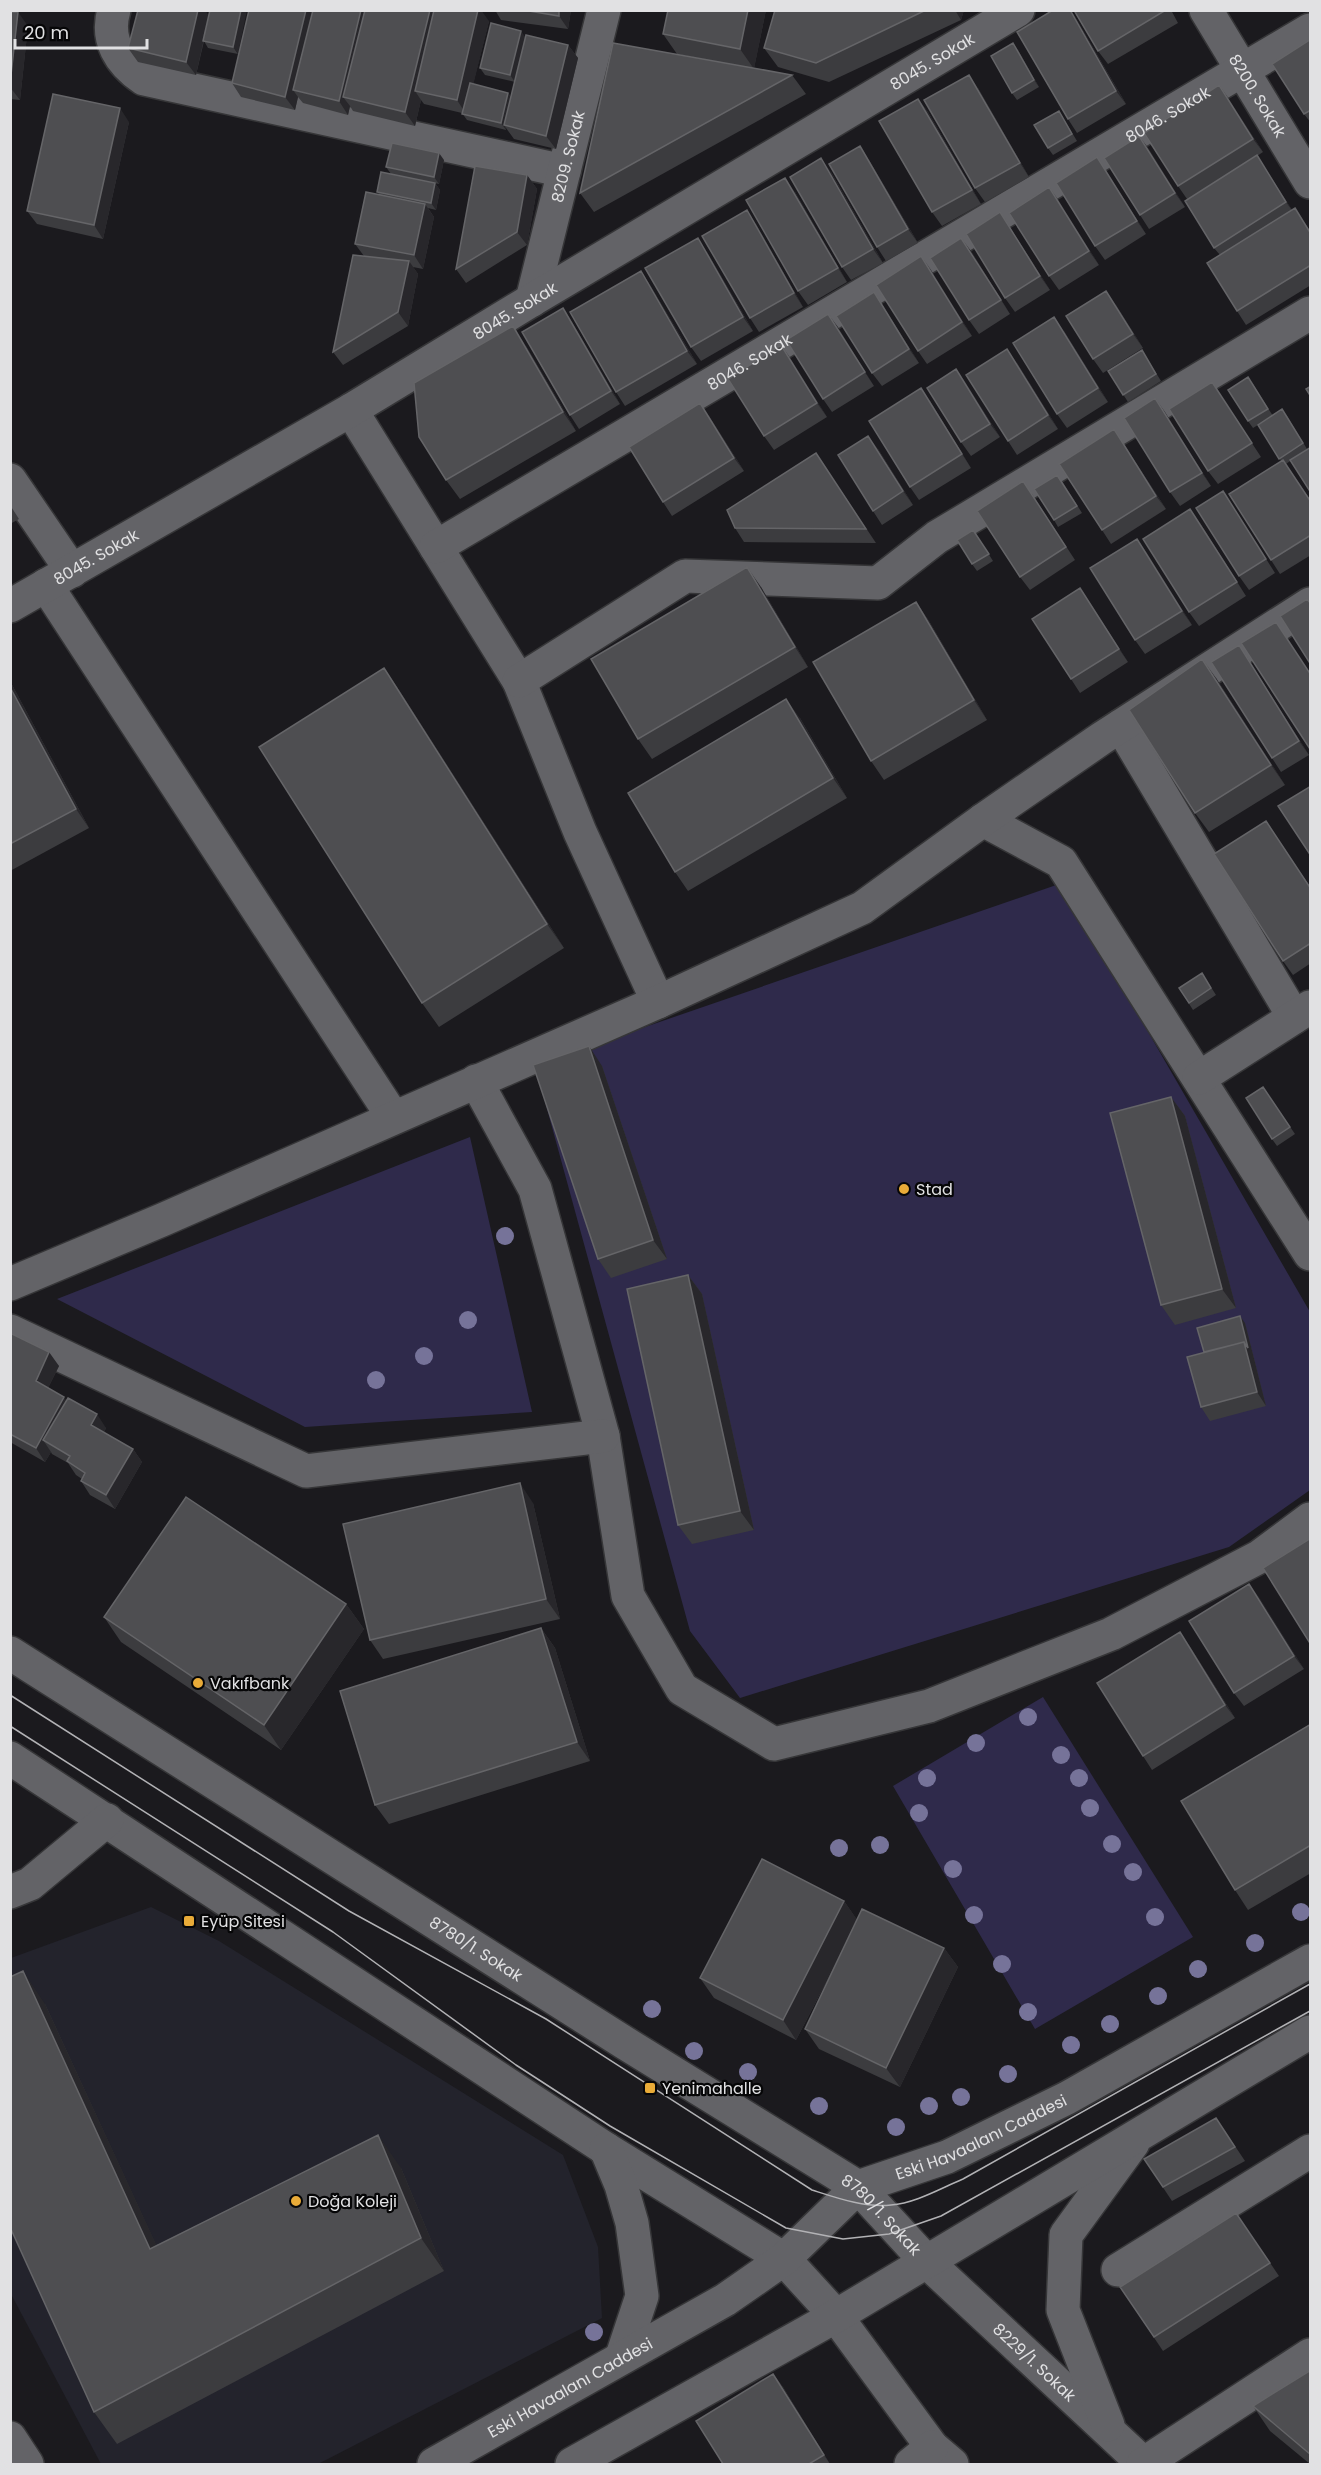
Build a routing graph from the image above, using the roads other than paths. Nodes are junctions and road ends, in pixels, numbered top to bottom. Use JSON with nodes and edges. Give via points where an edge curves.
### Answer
{"nodes":[{"id":1,"x":114,"y":10,"type":"edge"},
{"id":2,"x":604,"y":10,"type":"edge"},
{"id":3,"x":1018,"y":10,"type":"edge"},
{"id":4,"x":1206,"y":10,"type":"edge"},
{"id":5,"x":1311,"y":30,"type":"edge"},
{"id":6,"x":1242,"y":70,"type":"junction"},
{"id":7,"x":564,"y":171,"type":"junction"},
{"id":8,"x":1311,"y":182,"type":"edge"},
{"id":9,"x":532,"y":300,"type":"junction"},
{"id":10,"x":1311,"y":313,"type":"edge"},
{"id":11,"x":351,"y":410,"type":"junction"},
{"id":12,"x":10,"y":480,"type":"edge"},
{"id":13,"x":436,"y":547,"type":"junction"},
{"id":14,"x":59,"y":578,"type":"junction"},
{"id":15,"x":1311,"y":604,"type":"edge"},
{"id":16,"x":10,"y":606,"type":"edge"},
{"id":17,"x":519,"y":681,"type":"junction"},
{"id":18,"x":1121,"y":726,"type":"junction"},
{"id":19,"x":983,"y":820,"type":"junction"},
{"id":20,"x":658,"y":1002,"type":"junction"},
{"id":21,"x":1302,"y":1012,"type":"edge"},
{"id":22,"x":1198,"y":1077,"type":"junction"},
{"id":23,"x":476,"y":1081,"type":"junction"},
{"id":24,"x":393,"y":1117,"type":"junction"},
{"id":25,"x":1311,"y":1254,"type":"edge"},
{"id":26,"x":10,"y":1284,"type":"edge"},
{"id":27,"x":10,"y":1331,"type":"edge"},
{"id":28,"x":603,"y":1436,"type":"junction"},
{"id":29,"x":1311,"y":1519,"type":"edge"},
{"id":30,"x":10,"y":1653,"type":"edge"},
{"id":31,"x":10,"y":1758,"type":"edge"},
{"id":32,"x":107,"y":1820,"type":"junction"},
{"id":33,"x":10,"y":1892,"type":"edge"},
{"id":34,"x":1311,"y":1961,"type":"edge"},
{"id":35,"x":1306,"y":2041,"type":"edge"},
{"id":36,"x":1140,"y":2133,"type":"junction"},
{"id":37,"x":606,"y":2149,"type":"junction"},
{"id":38,"x":1311,"y":2151,"type":"edge"},
{"id":39,"x":858,"y":2187,"type":"junction"},
{"id":40,"x":784,"y":2259,"type":"junction"},
{"id":41,"x":926,"y":2261,"type":"junction"},
{"id":42,"x":1118,"y":2270,"type":"dead end"},
{"id":43,"x":836,"y":2316,"type":"junction"},
{"id":44,"x":1311,"y":2355,"type":"edge"},
{"id":45,"x":622,"y":2356,"type":"junction"},
{"id":46,"x":10,"y":2438,"type":"edge"},
{"id":47,"x":1112,"y":2450,"type":"edge"},
{"id":48,"x":932,"y":2459,"type":"edge"},
{"id":49,"x":27,"y":2464,"type":"edge"},
{"id":50,"x":434,"y":2464,"type":"edge"},
{"id":51,"x":572,"y":2464,"type":"edge"},
{"id":52,"x":1144,"y":2464,"type":"edge"}],
"edges":[{"from":1,"to":7,"type":"street","via":[[112,39],[130,70],[144,79]]},
{"from":2,"to":7,"type":"street","name":"8209. Sokak"},
{"from":3,"to":9,"type":"street","name":"8045. Sokak"},
{"from":4,"to":6,"type":"street","name":"8200. Sokak"},
{"from":5,"to":6,"type":"street","name":"8046. Sokak"},
{"from":6,"to":8,"type":"street","name":"8200. Sokak"},
{"from":6,"to":13,"type":"street","name":"8046. Sokak"},
{"from":7,"to":9,"type":"street","name":"8209. Sokak"},
{"from":9,"to":11,"type":"street","name":"8045. Sokak"},
{"from":10,"to":17,"type":"street","via":[[937,537],[878,583],[685,576]]},
{"from":11,"to":13,"type":"street"},
{"from":11,"to":14,"type":"street","name":"8045. Sokak"},
{"from":12,"to":14,"type":"street"},
{"from":13,"to":17,"type":"street"},
{"from":14,"to":16,"type":"street","name":"8045. Sokak"},
{"from":14,"to":24,"type":"street"},
{"from":15,"to":18,"type":"street"},
{"from":17,"to":20,"type":"street","via":[[580,832]]},
{"from":18,"to":19,"type":"street"},
{"from":18,"to":21,"type":"street"},
{"from":19,"to":20,"type":"street","via":[[862,908]]},
{"from":19,"to":22,"type":"street","via":[[1060,862]]},
{"from":20,"to":23,"type":"street"},
{"from":21,"to":22,"type":"street"},
{"from":22,"to":25,"type":"street"},
{"from":23,"to":24,"type":"street"},
{"from":23,"to":28,"type":"street","via":[[535,1188]]},
{"from":24,"to":26,"type":"street"},
{"from":27,"to":28,"type":"street","via":[[306,1471]]},
{"from":28,"to":29,"type":"street","via":[[628,1596],[682,1689],[774,1744],[929,1706],[1111,1634],[1258,1557]]},
{"from":30,"to":39,"type":"street","name":"8780/1. Sokak"},
{"from":31,"to":32,"type":"street"},
{"from":32,"to":33,"type":"street","via":[[30,1884]]},
{"from":32,"to":37,"type":"street"},
{"from":34,"to":39,"type":"street","name":"Eski Havaalanı Caddesi","via":[[1067,2098],[947,2157]]},
{"from":35,"to":36,"type":"street"},
{"from":36,"to":41,"type":"street"},
{"from":36,"to":47,"type":"street","via":[[1066,2235],[1063,2310]]},
{"from":37,"to":40,"type":"street"},
{"from":37,"to":45,"type":"street","via":[[632,2223],[642,2296]]},
{"from":38,"to":42,"type":"street"},
{"from":39,"to":40,"type":"street","name":"Eski Havaalanı Caddesi"},
{"from":39,"to":41,"type":"street","name":"8780/1. Sokak"},
{"from":40,"to":43,"type":"street"},
{"from":40,"to":45,"type":"street","name":"Eski Havaalanı Caddesi","via":[[725,2300]]},
{"from":41,"to":43,"type":"street"},
{"from":41,"to":47,"type":"street","name":"8229/1. Sokak"},
{"from":43,"to":48,"type":"street"},
{"from":43,"to":51,"type":"street"},
{"from":44,"to":52,"type":"street"},
{"from":45,"to":50,"type":"street","name":"Eski Havaalanı Caddesi"},
{"from":46,"to":49,"type":"street"},
{"from":47,"to":52,"type":"street","name":"8229/1. Sokak"}]}
